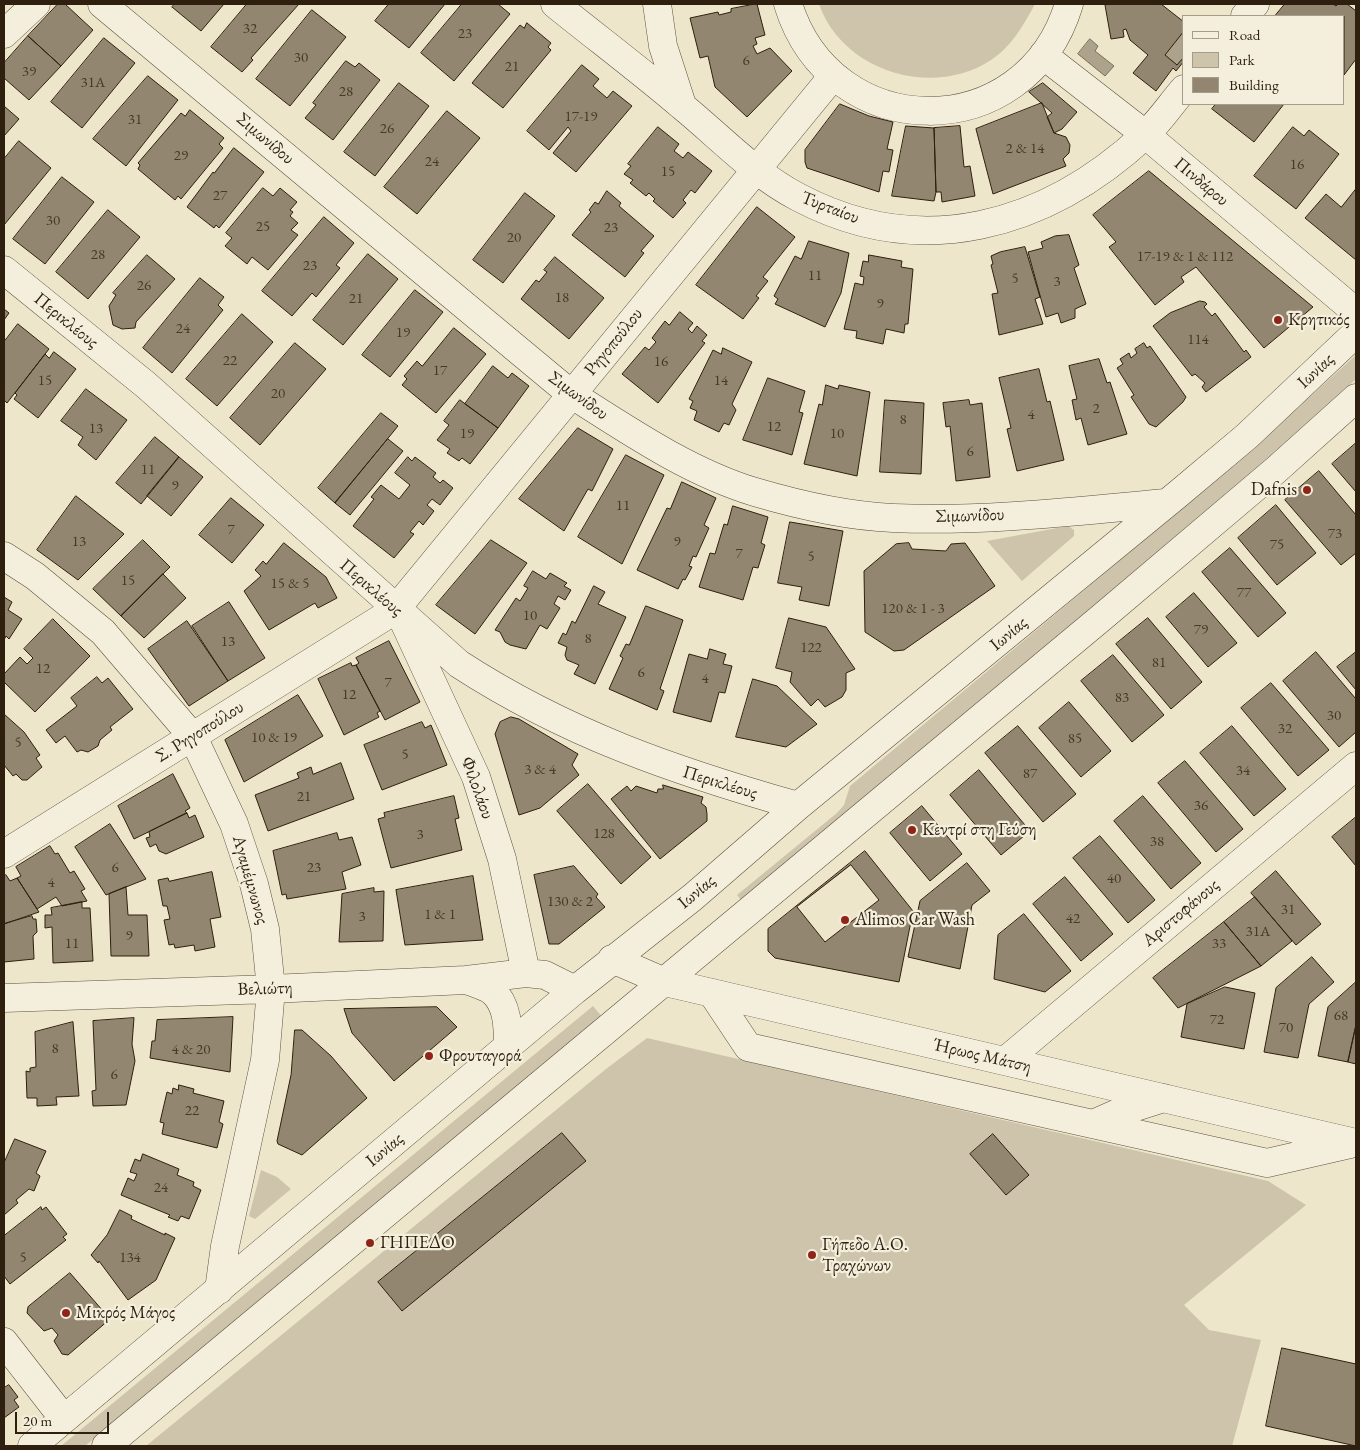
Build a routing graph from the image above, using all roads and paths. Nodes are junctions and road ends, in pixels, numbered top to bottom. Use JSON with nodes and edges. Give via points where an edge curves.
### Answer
{"nodes":[{"id":1,"x":36,"y":4,"type":"edge"},
{"id":2,"x":102,"y":4,"type":"edge"},
{"id":3,"x":555,"y":4,"type":"edge"},
{"id":4,"x":656,"y":4,"type":"edge"},
{"id":5,"x":788,"y":4,"type":"edge"},
{"id":6,"x":1069,"y":4,"type":"edge"},
{"id":7,"x":1255,"y":4,"type":"edge"},
{"id":8,"x":1245,"y":15,"type":"edge"},
{"id":9,"x":4,"y":34,"type":"edge"},
{"id":10,"x":1043,"y":55,"type":"junction"},
{"id":11,"x":833,"y":76,"type":"junction"},
{"id":12,"x":1182,"y":91,"type":"edge"},
{"id":13,"x":682,"y":105,"type":"junction"},
{"id":14,"x":1146,"y":135,"type":"junction"},
{"id":15,"x":755,"y":169,"type":"junction"},
{"id":16,"x":4,"y":270,"type":"edge"},
{"id":17,"x":1356,"y":312,"type":"edge"},
{"id":18,"x":1356,"y":333,"type":"edge"},
{"id":19,"x":572,"y":394,"type":"junction"},
{"id":20,"x":1356,"y":398,"type":"edge"},
{"id":21,"x":1166,"y":503,"type":"junction"},
{"id":22,"x":4,"y":556,"type":"edge"},
{"id":23,"x":398,"y":611,"type":"junction"},
{"id":24,"x":192,"y":736,"type":"junction"},
{"id":25,"x":1356,"y":766,"type":"edge"},
{"id":26,"x":798,"y":806,"type":"junction"},
{"id":27,"x":4,"y":854,"type":"edge"},
{"id":28,"x":612,"y":959,"type":"junction"},
{"id":29,"x":526,"y":973,"type":"junction"},
{"id":30,"x":466,"y":980,"type":"junction"},
{"id":31,"x":665,"y":982,"type":"junction"},
{"id":32,"x":271,"y":989,"type":"junction"},
{"id":33,"x":575,"y":990,"type":"junction"},
{"id":34,"x":712,"y":993,"type":"junction"},
{"id":35,"x":4,"y":998,"type":"edge"},
{"id":36,"x":508,"y":1047,"type":"junction"},
{"id":37,"x":1005,"y":1061,"type":"junction"},
{"id":38,"x":1164,"y":1098,"type":"junction"},
{"id":39,"x":1093,"y":1124,"type":"junction"},
{"id":40,"x":1356,"y":1142,"type":"edge"},
{"id":41,"x":219,"y":1290,"type":"junction"},
{"id":42,"x":4,"y":1342,"type":"edge"},
{"id":43,"x":64,"y":1419,"type":"junction"},
{"id":44,"x":32,"y":1446,"type":"edge"},
{"id":45,"x":106,"y":1446,"type":"edge"}],
"edges":[{"from":1,"to":9,"type":"street"},
{"from":2,"to":19,"type":"street","name":"Σιμωνίδου"},
{"from":3,"to":13,"type":"street","name":"Τυρταίου"},
{"from":4,"to":13,"type":"street","via":[[663,46]]},
{"from":5,"to":11,"type":"street","via":[[806,43]]},
{"from":6,"to":10,"type":"street","via":[[1057,34]]},
{"from":7,"to":8,"type":"street"},
{"from":10,"to":11,"type":"street","via":[[1016,82],[996,95],[943,111],[888,106],[859,94]]},
{"from":10,"to":14,"type":"street","name":"Πινδάρου"},
{"from":11,"to":15,"type":"street","name":"Ρηγοπούλου"},
{"from":12,"to":14,"type":"street","name":"Τυρταίου"},
{"from":13,"to":15,"type":"street","name":"Τυρταίου"},
{"from":14,"to":15,"type":"street","name":"Τυρταίου","via":[[1110,165],[1037,208],[995,221],[936,231],[905,231],[835,214],[797,197]]},
{"from":14,"to":17,"type":"street","name":"Πινδάρου"},
{"from":15,"to":19,"type":"street","name":"Ρηγοπούλου"},
{"from":16,"to":23,"type":"street","name":"Περικλέους","via":[[146,385]]},
{"from":18,"to":21,"type":"street","name":"Ιωνίας","via":[[1247,436]]},
{"from":19,"to":21,"type":"street","name":"Σιμωνίδου","via":[[637,436],[694,467],[754,491],[828,510],[892,518],[979,517]]},
{"from":19,"to":23,"type":"street","name":"Ρηγοπούλου"},
{"from":20,"to":31,"type":"street","via":[[1109,612]]},
{"from":21,"to":26,"type":"street","name":"Ιωνίας"},
{"from":22,"to":24,"type":"street","name":"Αγαμέμνωνος","via":[[103,632]]},
{"from":23,"to":24,"type":"street","name":"Σ. Ρηγοπούλου"},
{"from":23,"to":26,"type":"street","name":"Περικλέους","via":[[459,664],[505,694],[561,723],[680,771]]},
{"from":23,"to":29,"type":"street","name":"Φιλολάου","via":[[476,777],[502,859]]},
{"from":24,"to":27,"type":"street","name":"Σ. Ρηγοπούλου"},
{"from":24,"to":32,"type":"street","name":"Αγαμέμνωνος","via":[[234,824],[254,884],[265,929]]},
{"from":25,"to":37,"type":"street","name":"Αριστοφάνους"},
{"from":26,"to":28,"type":"street","name":"Ιωνίας","via":[[693,897]]},
{"from":28,"to":31,"type":"street","name":"Ήρωος Μάτση"},
{"from":28,"to":33,"type":"street","name":"Ιωνίας"},
{"from":29,"to":30,"type":"street","name":"Βελιώτη"},
{"from":29,"to":33,"type":"street","name":"Βελιώτη","via":[[544,975]]},
{"from":30,"to":32,"type":"street","name":"Βελιώτη"},
{"from":30,"to":36,"type":"street","via":[[492,991],[504,1008]]},
{"from":31,"to":34,"type":"street","name":"Ήρωος Μάτση"},
{"from":31,"to":45,"type":"street"},
{"from":32,"to":35,"type":"street","name":"Βελιώτη"},
{"from":32,"to":41,"type":"street","name":"Αγαμέμνωνος","via":[[265,1060],[226,1237]]},
{"from":33,"to":36,"type":"street","name":"Ιωνίας"},
{"from":34,"to":37,"type":"street","name":"Ήρωος Μάτση"},
{"from":34,"to":39,"type":"street","via":[[748,1047]]},
{"from":36,"to":41,"type":"street","name":"Ιωνίας"},
{"from":37,"to":38,"type":"street","name":"Ήρωος Μάτση"},
{"from":38,"to":39,"type":"street"},
{"from":38,"to":40,"type":"street","name":"Ήρωος Μάτση"},
{"from":39,"to":40,"type":"street","via":[[1267,1163]]},
{"from":41,"to":43,"type":"street","name":"Ιωνίας"},
{"from":42,"to":43,"type":"street"},
{"from":43,"to":44,"type":"street","name":"Ιωνίας"}]}
